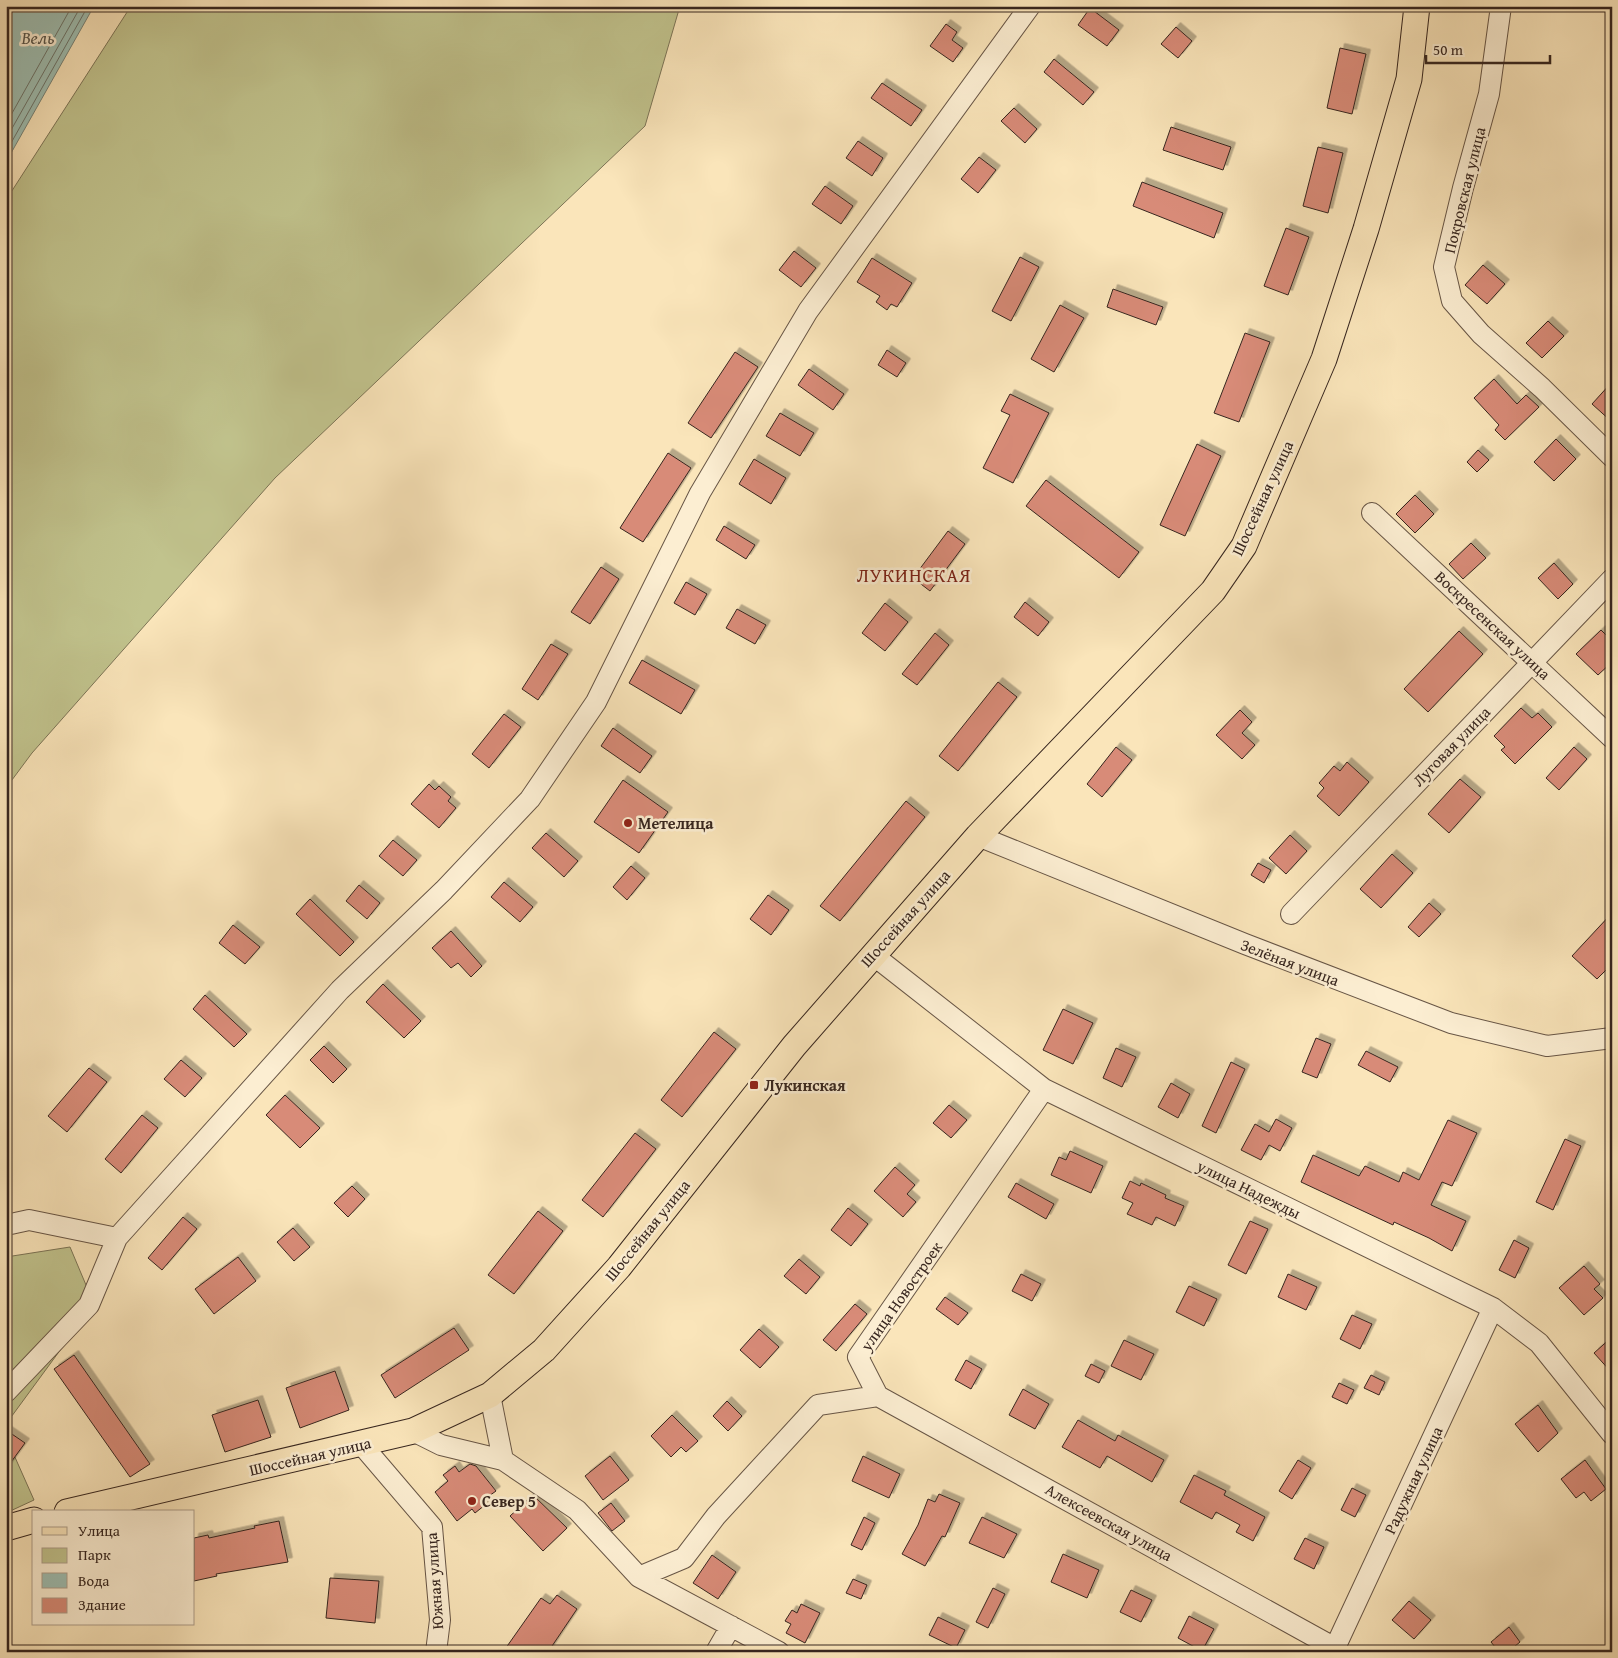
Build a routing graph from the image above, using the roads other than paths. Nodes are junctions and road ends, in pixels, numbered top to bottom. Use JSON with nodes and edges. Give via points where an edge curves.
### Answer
{"nodes":[{"id":1,"x":1030,"y":6,"type":"edge"},
{"id":2,"x":1417,"y":6,"type":"edge"},
{"id":3,"x":1501,"y":6,"type":"edge"},
{"id":4,"x":1612,"y":457,"type":"edge"},
{"id":5,"x":1372,"y":512,"type":"dead end"},
{"id":6,"x":1612,"y":579,"type":"edge"},
{"id":7,"x":1533,"y":661,"type":"junction"},
{"id":8,"x":1612,"y":738,"type":"edge"},
{"id":9,"x":978,"y":836,"type":"junction"},
{"id":10,"x":1291,"y":914,"type":"dead end"},
{"id":11,"x":872,"y":955,"type":"junction"},
{"id":12,"x":1612,"y":1038,"type":"edge"},
{"id":13,"x":1044,"y":1089,"type":"junction"},
{"id":14,"x":6,"y":1224,"type":"edge"},
{"id":15,"x":117,"y":1238,"type":"junction"},
{"id":16,"x":1493,"y":1308,"type":"junction"},
{"id":17,"x":6,"y":1392,"type":"edge"},
{"id":18,"x":490,"y":1395,"type":"junction"},
{"id":19,"x":878,"y":1396,"type":"junction"},
{"id":20,"x":413,"y":1432,"type":"junction"},
{"id":21,"x":1612,"y":1434,"type":"edge"},
{"id":22,"x":362,"y":1445,"type":"junction"},
{"id":23,"x":504,"y":1460,"type":"junction"},
{"id":24,"x":76,"y":1510,"type":"edge"},
{"id":25,"x":32,"y":1521,"type":"edge"},
{"id":26,"x":6,"y":1528,"type":"edge"},
{"id":27,"x":638,"y":1577,"type":"junction"},
{"id":28,"x":731,"y":1626,"type":"junction"},
{"id":29,"x":1335,"y":1650,"type":"edge"},
{"id":30,"x":436,"y":1652,"type":"edge"},
{"id":31,"x":716,"y":1652,"type":"edge"},
{"id":32,"x":779,"y":1652,"type":"edge"}],
"edges":[{"from":1,"to":15,"type":"street","via":[[808,311],[700,493],[596,702],[530,799],[444,890],[340,990]]},
{"from":2,"to":9,"type":"main road","name":"Шоссейная улица","via":[[1409,79],[1366,230],[1324,359],[1244,546],[1214,591]]},
{"from":3,"to":4,"type":"street","name":"Покровская улица","via":[[1489,94],[1444,267],[1452,301],[1481,334]]},
{"from":5,"to":7,"type":"street","name":"Воскресенская улица"},
{"from":6,"to":7,"type":"street","name":"Луговая улица"},
{"from":7,"to":8,"type":"street","name":"Воскресенская улица"},
{"from":7,"to":10,"type":"street","name":"Луговая улица"},
{"from":9,"to":11,"type":"main road","name":"Шоссейная улица"},
{"from":9,"to":12,"type":"street","name":"Зелёная улица","via":[[1451,1023],[1547,1046]]},
{"from":11,"to":13,"type":"street","name":"улица Надежды"},
{"from":11,"to":18,"type":"main road","name":"Шоссейная улица","via":[[794,1046],[619,1268],[544,1350]]},
{"from":13,"to":16,"type":"street","name":"улица Надежды"},
{"from":13,"to":19,"type":"street","name":"улица Новостроек","via":[[858,1358]]},
{"from":14,"to":15,"type":"street","via":[[29,1220]]},
{"from":15,"to":17,"type":"street","via":[[89,1305]]},
{"from":16,"to":21,"type":"street","name":"улица Надежды","via":[[1539,1343]]},
{"from":16,"to":29,"type":"street","name":"Радужная улица"},
{"from":18,"to":20,"type":"main road","name":"Шоссейная улица"},
{"from":18,"to":23,"type":"street"},
{"from":19,"to":27,"type":"street","via":[[818,1405],[716,1516],[684,1558]]},
{"from":19,"to":29,"type":"street","name":"Алексеевская улица"},
{"from":20,"to":22,"type":"main road","name":"Шоссейная улица"},
{"from":20,"to":23,"type":"street","via":[[440,1445]]},
{"from":22,"to":24,"type":"main road","name":"Шоссейная улица"},
{"from":22,"to":30,"type":"street","name":"Южная улица","via":[[432,1526],[440,1620]]},
{"from":23,"to":27,"type":"street","via":[[578,1510]]},
{"from":25,"to":26,"type":"main road"},
{"from":27,"to":28,"type":"street"},
{"from":28,"to":31,"type":"street"},
{"from":28,"to":32,"type":"street"}]}
